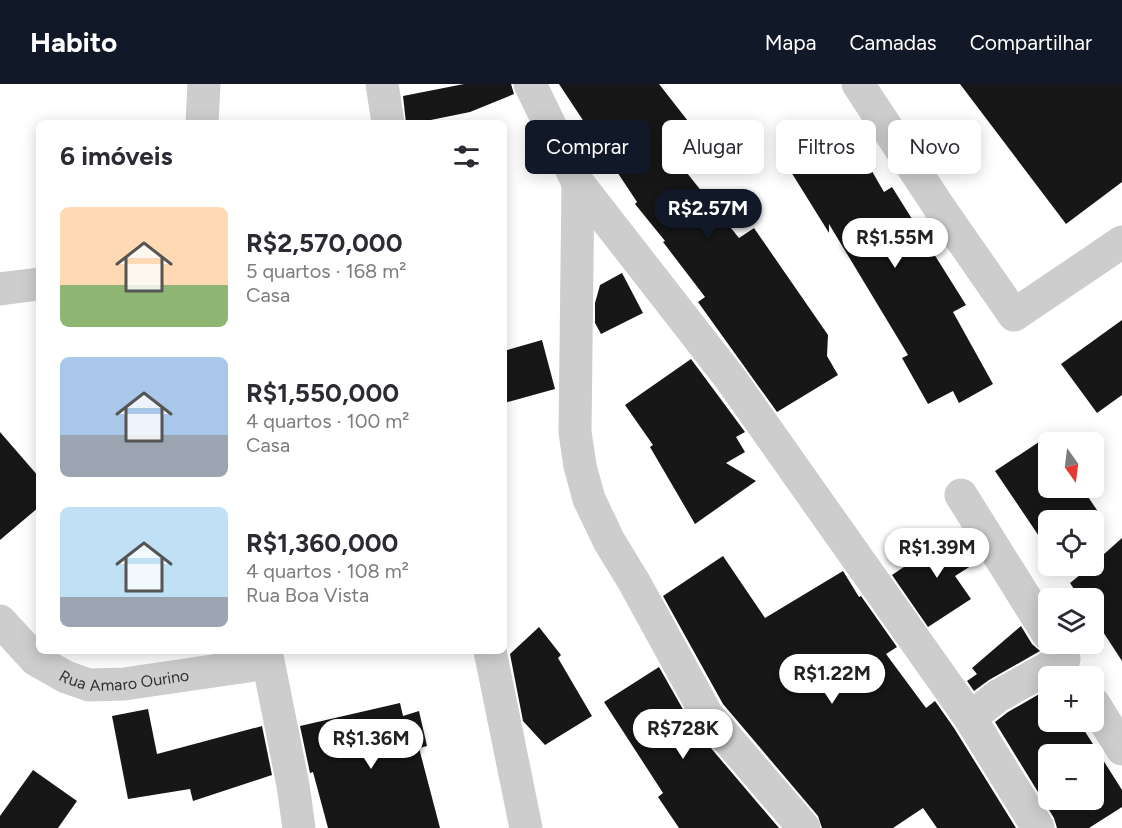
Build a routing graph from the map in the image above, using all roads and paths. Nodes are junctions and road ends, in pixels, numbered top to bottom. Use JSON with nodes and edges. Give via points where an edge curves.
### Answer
{"nodes":[{"id":1,"x":204,"y":84,"type":"edge"},
{"id":2,"x":382,"y":84,"type":"edge"},
{"id":3,"x":530,"y":84,"type":"edge"},
{"id":4,"x":858,"y":84,"type":"edge"},
{"id":5,"x":202,"y":120,"type":"edge"},
{"id":6,"x":388,"y":120,"type":"edge"},
{"id":7,"x":578,"y":183,"type":"junction"},
{"id":8,"x":1122,"y":242,"type":"edge"},
{"id":9,"x":36,"y":284,"type":"edge"},
{"id":10,"x":0,"y":289,"type":"edge"},
{"id":11,"x":961,"y":495,"type":"dead end"},
{"id":12,"x":1038,"y":618,"type":"edge"},
{"id":13,"x":0,"y":621,"type":"edge"},
{"id":14,"x":491,"y":654,"type":"edge"},
{"id":15,"x":1059,"y":654,"type":"edge"},
{"id":16,"x":267,"y":657,"type":"edge"},
{"id":17,"x":970,"y":718,"type":"junction"},
{"id":18,"x":1104,"y":720,"type":"edge"},
{"id":19,"x":1122,"y":749,"type":"edge"},
{"id":20,"x":1035,"y":827,"type":"edge"},
{"id":21,"x":298,"y":828,"type":"edge"},
{"id":22,"x":526,"y":828,"type":"edge"},
{"id":23,"x":804,"y":828,"type":"edge"}],
"edges":[{"from":1,"to":5,"type":"street"},
{"from":2,"to":6,"type":"street"},
{"from":3,"to":7,"type":"street"},
{"from":4,"to":8,"type":"street","via":[[1014,315]]},
{"from":7,"to":17,"type":"street","via":[[730,378]]},
{"from":7,"to":23,"type":"street","via":[[575,432],[590,499],[609,542],[707,715]]},
{"from":9,"to":10,"type":"street"},
{"from":11,"to":12,"type":"street"},
{"from":13,"to":16,"type":"street","name":"Rua Amaro Ourino","via":[[36,660],[89,685],[124,684]]},
{"from":14,"to":22,"type":"street"},
{"from":15,"to":17,"type":"street"},
{"from":16,"to":21,"type":"street"},
{"from":17,"to":20,"type":"street"},
{"from":18,"to":19,"type":"street"}]}
